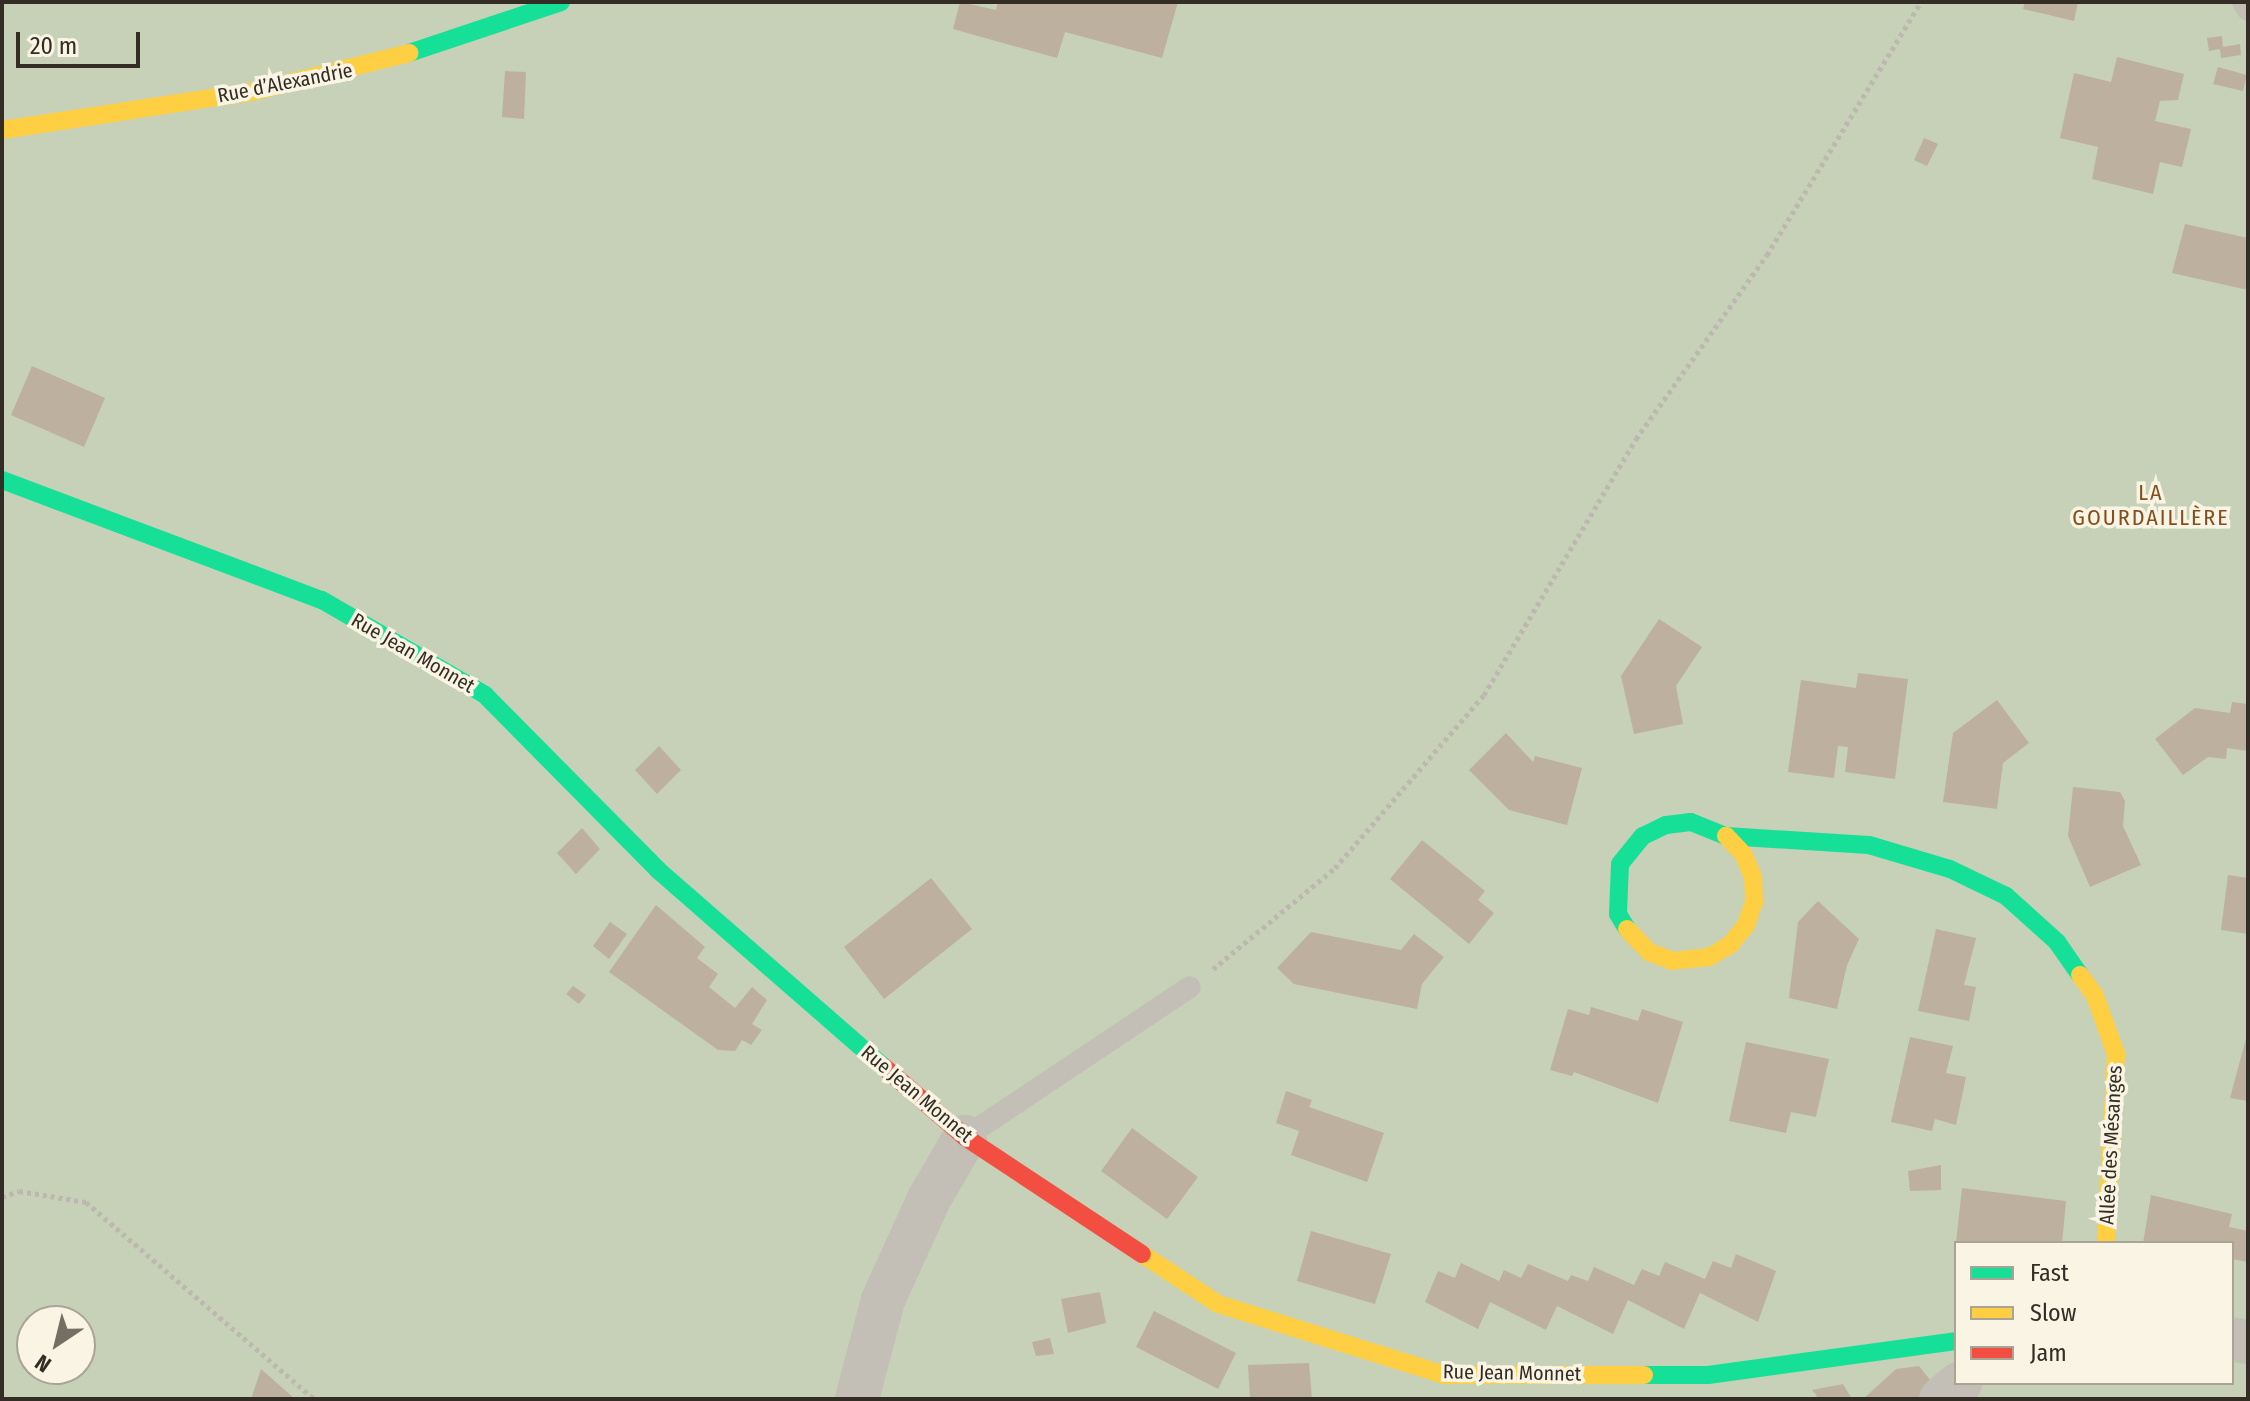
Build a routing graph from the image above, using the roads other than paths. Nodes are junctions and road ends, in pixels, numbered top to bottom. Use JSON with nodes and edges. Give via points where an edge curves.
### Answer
{"nodes":[{"id":1,"x":561,"y":2,"type":"edge"},
{"id":2,"x":2243,"y":2,"type":"edge"},
{"id":3,"x":2248,"y":10,"type":"edge"},
{"id":4,"x":2,"y":130,"type":"edge"},
{"id":5,"x":2,"y":480,"type":"edge"},
{"id":6,"x":1726,"y":836,"type":"junction"},
{"id":7,"x":1190,"y":987,"type":"road end"},
{"id":8,"x":965,"y":1137,"type":"junction"},
{"id":9,"x":2106,"y":1241,"type":"edge"},
{"id":10,"x":1954,"y":1341,"type":"edge"},
{"id":11,"x":1958,"y":1385,"type":"edge"},
{"id":12,"x":857,"y":1399,"type":"edge"},
{"id":13,"x":1941,"y":1399,"type":"edge"}],
"edges":[{"from":1,"to":4,"type":"street","name":"Rue d’Alexandrie","via":[[370,66],[256,91]]},
{"from":2,"to":3,"type":"lane"},
{"from":5,"to":8,"type":"street","name":"Rue Jean Monnet","via":[[322,600],[485,695],[658,870]]},
{"from":6,"to":6,"type":"street","name":"Allée des Mésanges","via":[[1743,854],[1753,877],[1754,902],[1739,936],[1720,952],[1697,960],[1672,961],[1644,948],[1623,925],[1616,903],[1617,876],[1626,853],[1643,836],[1674,823],[1703,825]]},
{"from":6,"to":9,"type":"street","name":"Allée des Mésanges","via":[[1869,845],[1950,869],[2006,896],[2057,942],[2095,996],[2116,1054]]},
{"from":7,"to":8,"type":"lane"},
{"from":8,"to":10,"type":"street","name":"Rue Jean Monnet","via":[[1218,1304],[1445,1375],[1708,1375]]},
{"from":8,"to":12,"type":"street","via":[[929,1199],[883,1300]]},
{"from":11,"to":13,"type":"street"}]}
